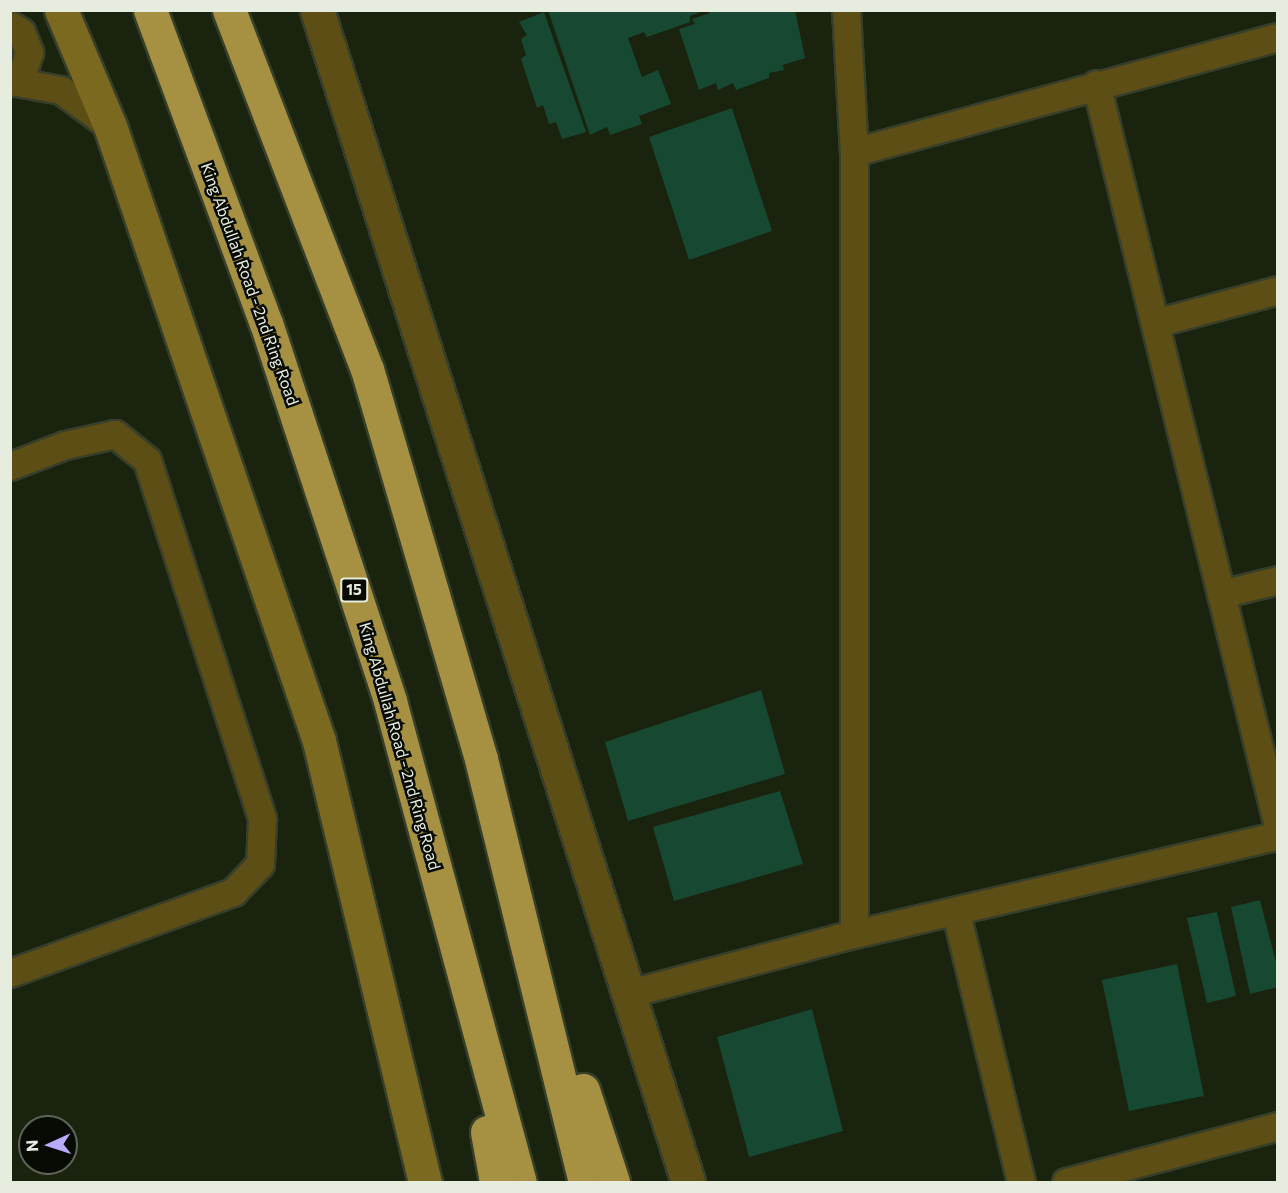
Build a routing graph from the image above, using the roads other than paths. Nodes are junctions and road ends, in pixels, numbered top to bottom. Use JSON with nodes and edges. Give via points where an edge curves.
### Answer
{"nodes":[{"id":1,"x":61,"y":10,"type":"edge"},
{"id":2,"x":150,"y":10,"type":"edge"},
{"id":3,"x":229,"y":10,"type":"edge"},
{"id":4,"x":317,"y":10,"type":"edge"},
{"id":5,"x":846,"y":10,"type":"edge"},
{"id":6,"x":10,"y":25,"type":"edge"},
{"id":7,"x":1278,"y":37,"type":"edge"},
{"id":8,"x":15,"y":81,"type":"edge"},
{"id":9,"x":1096,"y":84,"type":"junction"},
{"id":10,"x":110,"y":126,"type":"junction"},
{"id":11,"x":854,"y":152,"type":"junction"},
{"id":12,"x":1278,"y":290,"type":"edge"},
{"id":13,"x":1155,"y":323,"type":"junction"},
{"id":14,"x":10,"y":466,"type":"edge"},
{"id":15,"x":1278,"y":580,"type":"edge"},
{"id":16,"x":1221,"y":594,"type":"junction"},
{"id":17,"x":495,"y":816,"type":"junction"},
{"id":18,"x":1278,"y":826,"type":"edge"},
{"id":19,"x":1278,"y":835,"type":"edge"},
{"id":20,"x":446,"y":909,"type":"junction"},
{"id":21,"x":956,"y":914,"type":"junction"},
{"id":22,"x":854,"y":934,"type":"junction"},
{"id":23,"x":10,"y":973,"type":"edge"},
{"id":24,"x":630,"y":993,"type":"junction"},
{"id":25,"x":1278,"y":1126,"type":"edge"},
{"id":26,"x":425,"y":1182,"type":"edge"},
{"id":27,"x":496,"y":1182,"type":"edge"},
{"id":28,"x":520,"y":1182,"type":"edge"},
{"id":29,"x":585,"y":1182,"type":"edge"},
{"id":30,"x":613,"y":1182,"type":"edge"},
{"id":31,"x":688,"y":1182,"type":"edge"},
{"id":32,"x":1021,"y":1182,"type":"edge"},
{"id":33,"x":1066,"y":1182,"type":"edge"}],
"edges":[{"from":1,"to":10,"type":"main road"},
{"from":2,"to":20,"type":"highway","name":"King Abdullah Road - 2nd Ring Road","number":"15","via":[[273,345],[390,701]]},
{"from":3,"to":17,"type":"highway","via":[[367,369]]},
{"from":4,"to":24,"type":"street"},
{"from":5,"to":11,"type":"street"},
{"from":6,"to":8,"type":"street","via":[[21,32],[28,52]]},
{"from":7,"to":9,"type":"street"},
{"from":8,"to":10,"type":"street","via":[[61,90]]},
{"from":9,"to":11,"type":"street"},
{"from":9,"to":13,"type":"street"},
{"from":10,"to":26,"type":"main road","via":[[319,741]]},
{"from":11,"to":22,"type":"street"},
{"from":12,"to":13,"type":"street"},
{"from":13,"to":16,"type":"street"},
{"from":14,"to":23,"type":"street","via":[[65,445],[115,434],[147,460],[262,819],[260,864],[234,892]]},
{"from":15,"to":16,"type":"street"},
{"from":16,"to":18,"type":"street"},
{"from":17,"to":29,"type":"highway"},
{"from":17,"to":30,"type":"highway"},
{"from":19,"to":21,"type":"street"},
{"from":20,"to":27,"type":"highway"},
{"from":20,"to":28,"type":"highway","name":"King Abdullah Road - 2nd Ring Road","number":"15"},
{"from":21,"to":22,"type":"street"},
{"from":21,"to":32,"type":"street"},
{"from":22,"to":24,"type":"street"},
{"from":24,"to":31,"type":"street"},
{"from":25,"to":33,"type":"street"}]}
